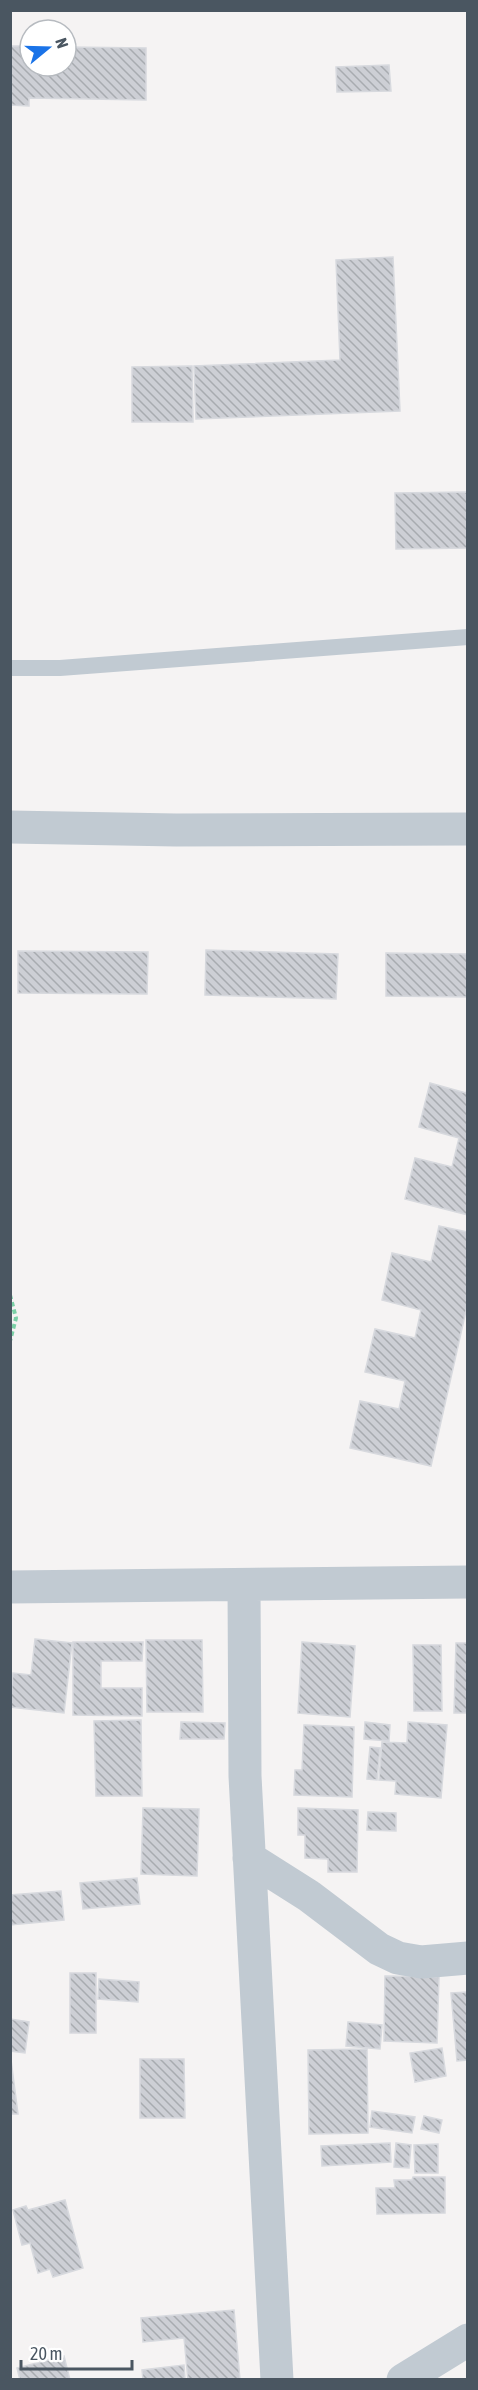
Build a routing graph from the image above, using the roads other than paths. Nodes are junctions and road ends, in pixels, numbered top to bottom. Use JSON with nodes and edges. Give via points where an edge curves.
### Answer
{"nodes":[{"id":1,"x":468,"y":637,"type":"edge"},
{"id":2,"x":10,"y":668,"type":"edge"},
{"id":3,"x":10,"y":827,"type":"edge"},
{"id":4,"x":468,"y":829,"type":"edge"},
{"id":5,"x":468,"y":1582,"type":"edge"},
{"id":6,"x":244,"y":1586,"type":"junction"},
{"id":7,"x":10,"y":1587,"type":"edge"},
{"id":8,"x":249,"y":1858,"type":"junction"},
{"id":9,"x":468,"y":1958,"type":"edge"},
{"id":10,"x":468,"y":2340,"type":"edge"},
{"id":11,"x":277,"y":2379,"type":"edge"},
{"id":12,"x":403,"y":2379,"type":"edge"}],
"edges":[{"from":1,"to":2,"type":"lane","via":[[60,668]]},
{"from":3,"to":4,"type":"street"},
{"from":5,"to":6,"type":"street"},
{"from":6,"to":7,"type":"street"},
{"from":6,"to":8,"type":"street"},
{"from":8,"to":9,"type":"street","via":[[309,1896],[379,1949],[398,1958],[421,1962]]},
{"from":8,"to":11,"type":"street"},
{"from":10,"to":12,"type":"street"}]}
